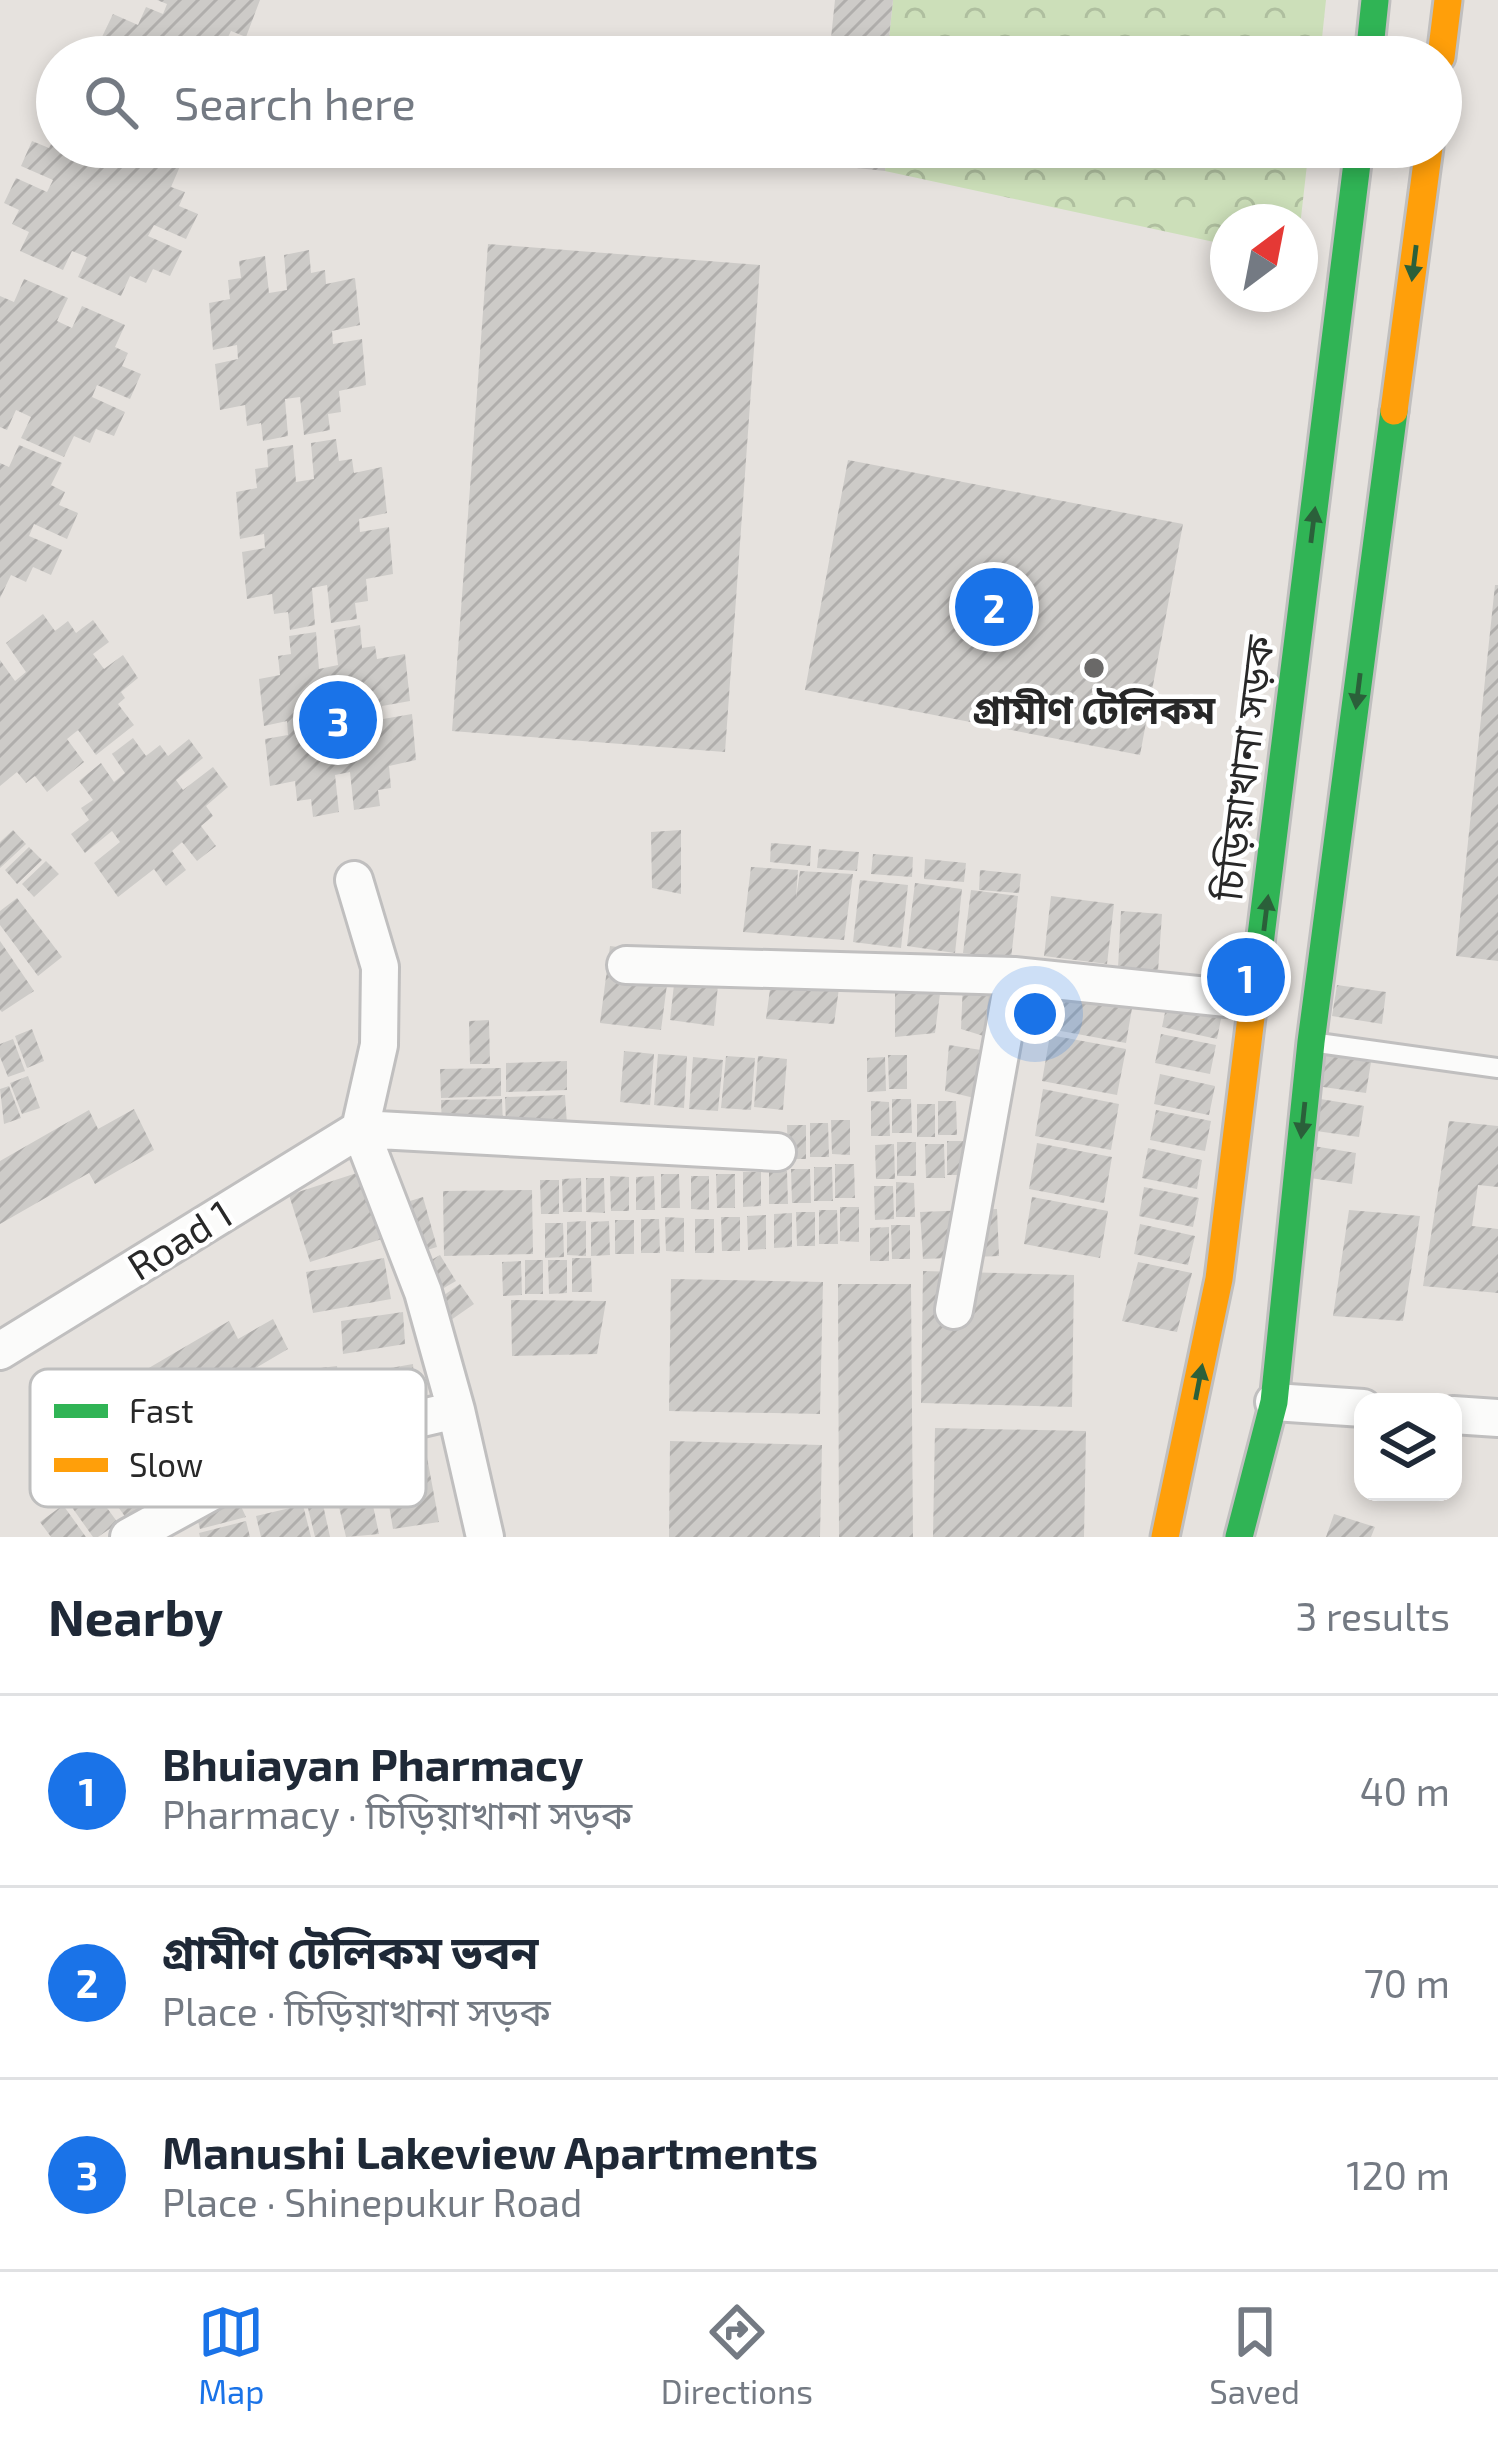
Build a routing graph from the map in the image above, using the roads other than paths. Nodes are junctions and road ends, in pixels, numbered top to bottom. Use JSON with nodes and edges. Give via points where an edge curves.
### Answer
{"nodes":[{"id":1,"x":1375,"y":0,"type":"edge"},
{"id":2,"x":1448,"y":0,"type":"edge"},
{"id":3,"x":1371,"y":36,"type":"edge"},
{"id":4,"x":1444,"y":36,"type":"edge"},
{"id":5,"x":1356,"y":168,"type":"edge"},
{"id":6,"x":1426,"y":168,"type":"edge"},
{"id":7,"x":354,"y":880,"type":"dead end"},
{"id":8,"x":626,"y":965,"type":"dead end"},
{"id":9,"x":1014,"y":976,"type":"junction"},
{"id":10,"x":1255,"y":1001,"type":"junction"},
{"id":11,"x":1312,"y":1042,"type":"junction"},
{"id":12,"x":1498,"y":1068,"type":"edge"},
{"id":13,"x":360,"y":1129,"type":"junction"},
{"id":14,"x":777,"y":1152,"type":"dead end"},
{"id":15,"x":954,"y":1310,"type":"dead end"},
{"id":16,"x":0,"y":1351,"type":"edge"},
{"id":17,"x":1274,"y":1402,"type":"junction"},
{"id":18,"x":1354,"y":1407,"type":"edge"},
{"id":19,"x":456,"y":1410,"type":"junction"},
{"id":20,"x":1462,"y":1416,"type":"edge"},
{"id":21,"x":426,"y":1417,"type":"edge"},
{"id":22,"x":1498,"y":1418,"type":"edge"},
{"id":23,"x":184,"y":1507,"type":"edge"},
{"id":24,"x":130,"y":1537,"type":"edge"},
{"id":25,"x":485,"y":1537,"type":"edge"},
{"id":26,"x":1165,"y":1537,"type":"edge"},
{"id":27,"x":1239,"y":1537,"type":"edge"}],
"edges":[{"from":1,"to":3,"type":"main road"},
{"from":2,"to":4,"type":"main road"},
{"from":10,"to":5,"type":"main road","name":"চিড়িয়াখানা সড়ক","one_way":true},
{"from":6,"to":11,"type":"main road","one_way":true},
{"from":7,"to":13,"type":"street","via":[[380,967],[379,1045]]},
{"from":8,"to":9,"type":"street"},
{"from":9,"to":10,"type":"street"},
{"from":9,"to":15,"type":"street"},
{"from":26,"to":10,"type":"main road","name":"চিড়িয়াখানা সড়ক","one_way":true,"via":[[1199,1429]]},
{"from":11,"to":12,"type":"lane"},
{"from":11,"to":17,"type":"main road","one_way":true},
{"from":13,"to":14,"type":"street"},
{"from":13,"to":16,"type":"street","name":"Road 1"},
{"from":13,"to":19,"type":"street","via":[[423,1292]]},
{"from":17,"to":18,"type":"street"},
{"from":17,"to":27,"type":"main road","via":[[1254,1442]]},
{"from":19,"to":21,"type":"street"},
{"from":19,"to":25,"type":"street"},
{"from":20,"to":22,"type":"street"},
{"from":23,"to":24,"type":"street"}]}
